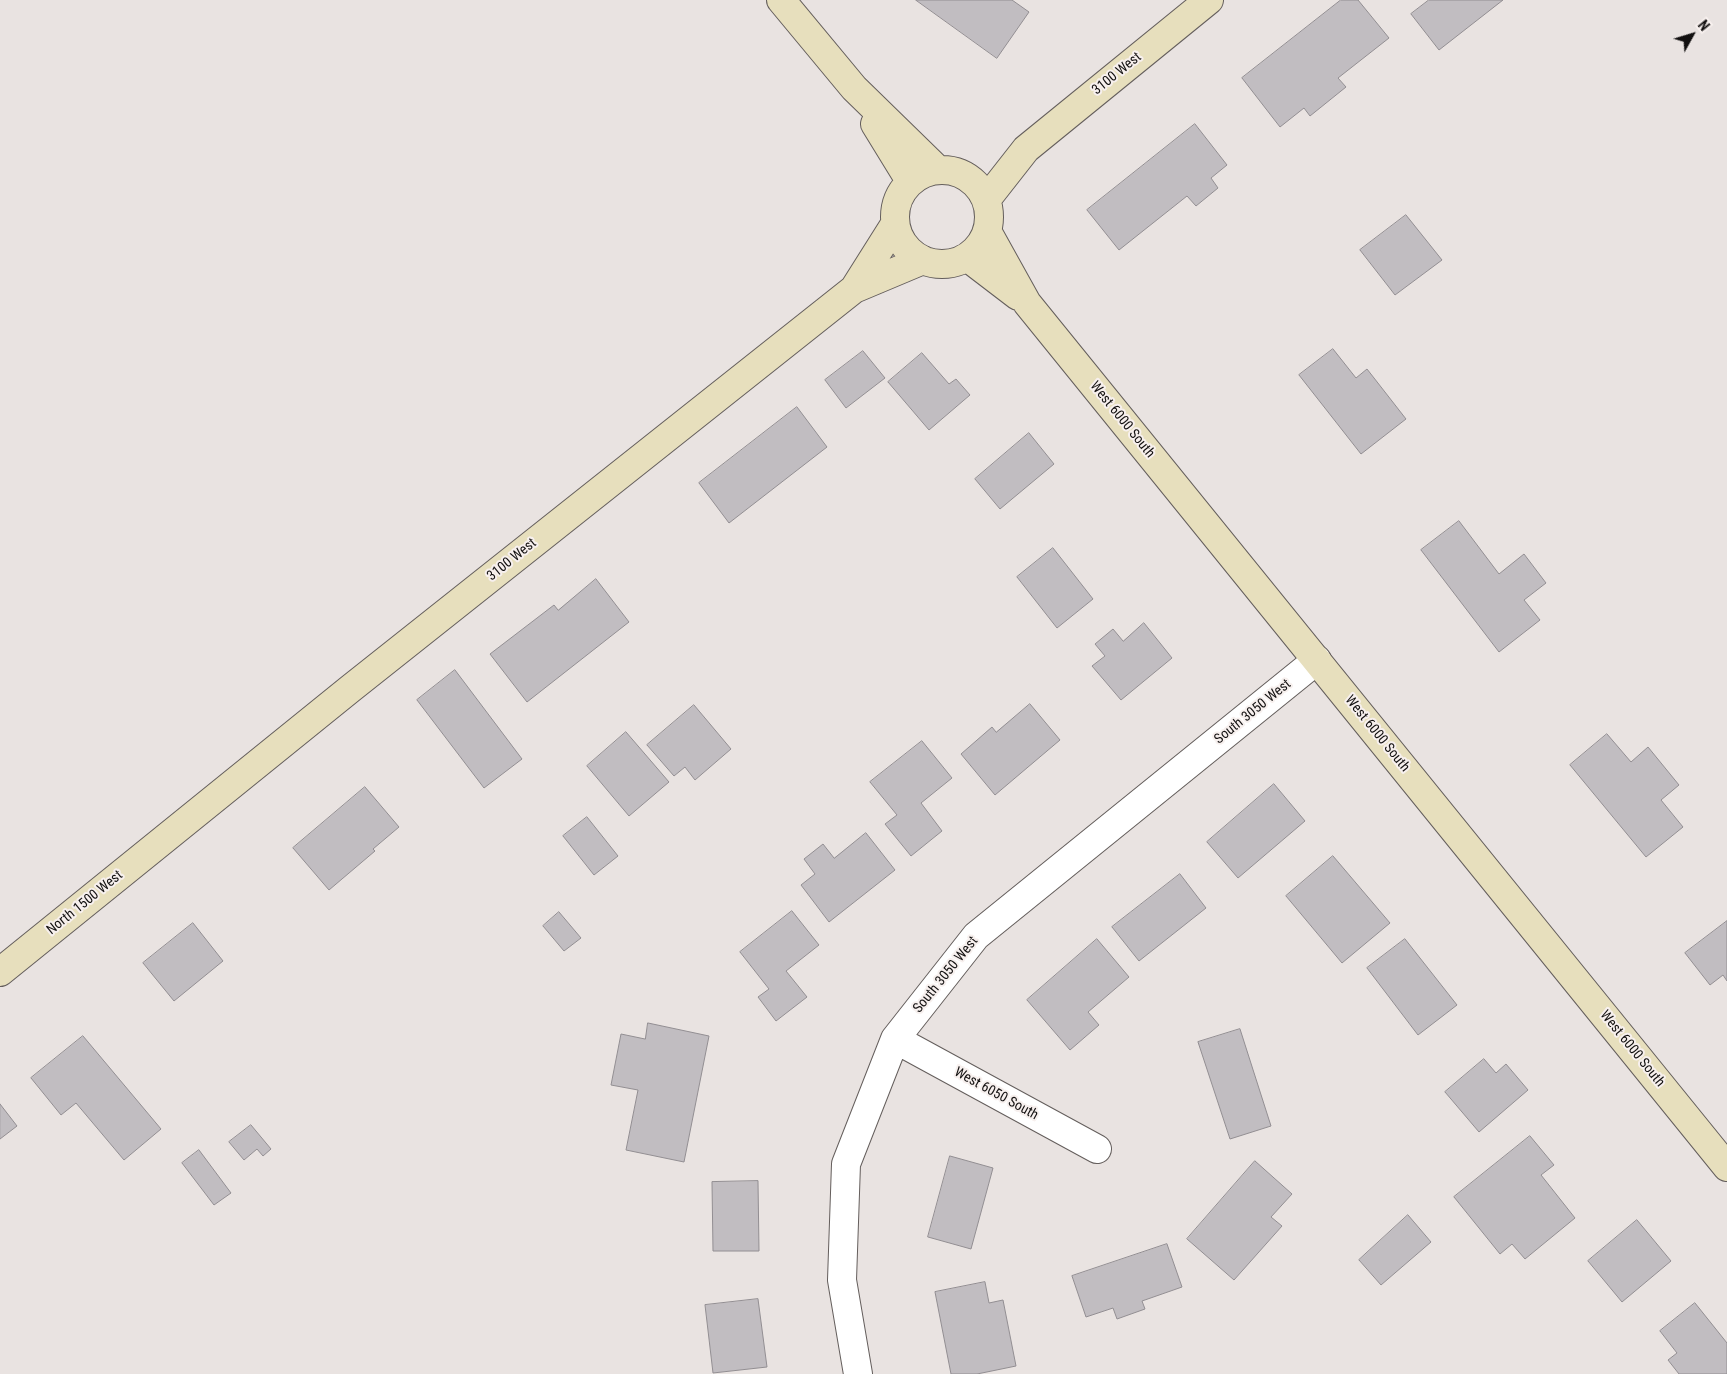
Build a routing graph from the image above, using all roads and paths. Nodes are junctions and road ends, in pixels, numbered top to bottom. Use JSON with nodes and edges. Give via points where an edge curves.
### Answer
{"nodes":[{"id":1,"x":781,"y":0,"type":"edge"},
{"id":2,"x":1209,"y":0,"type":"edge"},
{"id":3,"x":854,"y":88,"type":"junction"},
{"id":4,"x":1026,"y":149,"type":"junction"},
{"id":5,"x":937,"y":169,"type":"junction"},
{"id":6,"x":967,"y":176,"type":"junction"},
{"id":7,"x":910,"y":181,"type":"junction"},
{"id":8,"x":986,"y":200,"type":"junction"},
{"id":9,"x":895,"y":224,"type":"junction"},
{"id":10,"x":987,"y":231,"type":"junction"},
{"id":11,"x":967,"y":257,"type":"junction"},
{"id":12,"x":923,"y":260,"type":"junction"},
{"id":13,"x":854,"y":288,"type":"junction"},
{"id":14,"x":1027,"y":303,"type":"junction"},
{"id":15,"x":1317,"y":660,"type":"junction"},
{"id":16,"x":171,"y":833,"type":"joint"},
{"id":17,"x":0,"y":972,"type":"edge"},
{"id":18,"x":895,"y":1039,"type":"junction"},
{"id":19,"x":1097,"y":1149,"type":"dead end"},
{"id":20,"x":1727,"y":1166,"type":"edge"},
{"id":21,"x":858,"y":1374,"type":"edge"}],
"edges":[{"from":1,"to":3,"type":"street"},
{"from":2,"to":4,"type":"street","name":"3100 West"},
{"from":3,"to":5,"type":"street"},
{"from":3,"to":7,"type":"street"},
{"from":4,"to":6,"type":"street","name":"3100 West"},
{"from":4,"to":8,"type":"street","name":"3100 West"},
{"from":5,"to":6,"type":"street","via":[[953,170]]},
{"from":5,"to":7,"type":"street"},
{"from":6,"to":8,"type":"street"},
{"from":7,"to":9,"type":"street","via":[[896,205]]},
{"from":8,"to":10,"type":"street"},
{"from":9,"to":12,"type":"street","via":[[903,245]]},
{"from":9,"to":13,"type":"street","name":"3100 West"},
{"from":10,"to":11,"type":"street","via":[[981,243]]},
{"from":10,"to":14,"type":"street","name":"West 6000 South"},
{"from":11,"to":12,"type":"street","via":[[949,264]]},
{"from":11,"to":14,"type":"street","name":"West 6000 South"},
{"from":12,"to":13,"type":"street","name":"3100 West"},
{"from":13,"to":16,"type":"street","name":"3100 West"},
{"from":14,"to":15,"type":"street","name":"West 6000 South"},
{"from":15,"to":18,"type":"street","name":"South 3050 West","via":[[976,936]]},
{"from":15,"to":20,"type":"street","name":"West 6000 South"},
{"from":16,"to":17,"type":"street","name":"North 1500 West"},
{"from":18,"to":19,"type":"street","name":"West 6050 South"},
{"from":18,"to":21,"type":"street","name":"South 3050 West","via":[[846,1164],[842,1280]]}]}
